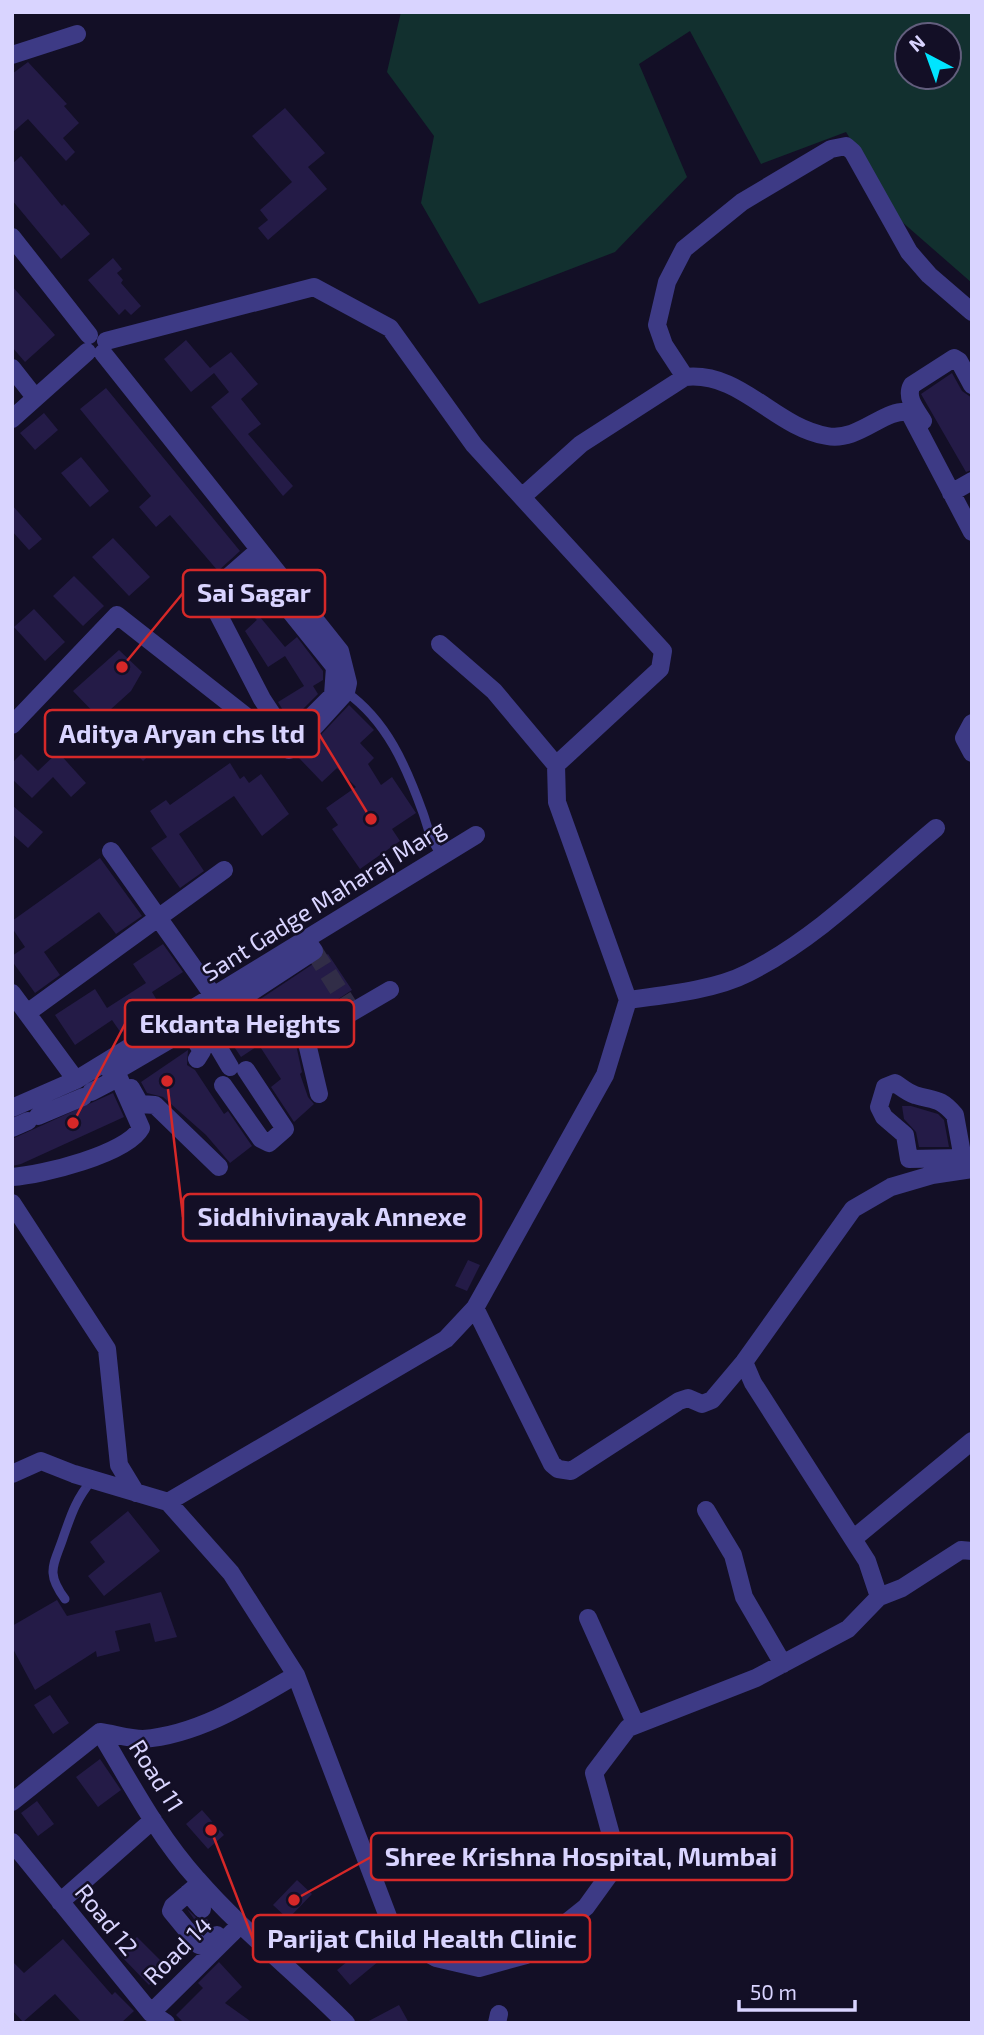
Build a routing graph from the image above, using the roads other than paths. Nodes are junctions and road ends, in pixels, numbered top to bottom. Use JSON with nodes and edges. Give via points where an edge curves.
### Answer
{"nodes":[{"id":1,"x":77,"y":34,"type":"dead end"},
{"id":2,"x":12,"y":55,"type":"edge"},
{"id":3,"x":12,"y":237,"type":"edge"},
{"id":4,"x":972,"y":312,"type":"edge"},
{"id":5,"x":96,"y":345,"type":"junction"},
{"id":6,"x":12,"y":368,"type":"edge"},
{"id":7,"x":685,"y":377,"type":"junction"},
{"id":8,"x":972,"y":385,"type":"edge"},
{"id":9,"x":34,"y":396,"type":"junction"},
{"id":10,"x":12,"y":419,"type":"edge"},
{"id":11,"x":962,"y":487,"type":"edge"},
{"id":12,"x":522,"y":496,"type":"junction"},
{"id":13,"x":972,"y":532,"type":"edge"},
{"id":14,"x":259,"y":550,"type":"junction"},
{"id":15,"x":256,"y":569,"type":"dead end"},
{"id":16,"x":284,"y":593,"type":"junction"},
{"id":17,"x":312,"y":627,"type":"junction"},
{"id":18,"x":440,"y":644,"type":"dead end"},
{"id":19,"x":346,"y":692,"type":"junction"},
{"id":20,"x":972,"y":723,"type":"edge"},
{"id":21,"x":12,"y":725,"type":"edge"},
{"id":22,"x":972,"y":753,"type":"edge"},
{"id":23,"x":556,"y":765,"type":"junction"},
{"id":24,"x":936,"y":828,"type":"dead end"},
{"id":25,"x":476,"y":835,"type":"dead end"},
{"id":26,"x":111,"y":851,"type":"dead end"},
{"id":27,"x":443,"y":856,"type":"junction"},
{"id":28,"x":224,"y":870,"type":"dead end"},
{"id":29,"x":159,"y":917,"type":"junction"},
{"id":30,"x":307,"y":941,"type":"junction"},
{"id":31,"x":390,"y":990,"type":"dead end"},
{"id":32,"x":12,"y":993,"type":"edge"},
{"id":33,"x":215,"y":998,"type":"junction"},
{"id":34,"x":628,"y":1000,"type":"junction"},
{"id":35,"x":27,"y":1013,"type":"junction"},
{"id":36,"x":192,"y":1018,"type":"junction"},
{"id":37,"x":197,"y":1059,"type":"dead end"},
{"id":38,"x":117,"y":1062,"type":"junction"},
{"id":39,"x":234,"y":1078,"type":"dead end"},
{"id":40,"x":83,"y":1090,"type":"junction"},
{"id":41,"x":319,"y":1094,"type":"dead end"},
{"id":42,"x":56,"y":1099,"type":"junction"},
{"id":43,"x":12,"y":1108,"type":"edge"},
{"id":44,"x":26,"y":1122,"type":"edge"},
{"id":45,"x":967,"y":1166,"type":"edge"},
{"id":46,"x":219,"y":1167,"type":"dead end"},
{"id":47,"x":12,"y":1177,"type":"edge"},
{"id":48,"x":18,"y":1209,"type":"edge"},
{"id":49,"x":475,"y":1308,"type":"junction"},
{"id":50,"x":744,"y":1362,"type":"junction"},
{"id":51,"x":972,"y":1441,"type":"edge"},
{"id":52,"x":12,"y":1474,"type":"edge"},
{"id":53,"x":92,"y":1480,"type":"junction"},
{"id":54,"x":136,"y":1493,"type":"junction"},
{"id":55,"x":167,"y":1502,"type":"junction"},
{"id":56,"x":706,"y":1510,"type":"dead end"},
{"id":57,"x":853,"y":1539,"type":"junction"},
{"id":58,"x":972,"y":1551,"type":"edge"},
{"id":59,"x":879,"y":1597,"type":"junction"},
{"id":60,"x":65,"y":1599,"type":"dead end"},
{"id":61,"x":588,"y":1618,"type":"dead end"},
{"id":62,"x":783,"y":1664,"type":"junction"},
{"id":63,"x":296,"y":1675,"type":"junction"},
{"id":64,"x":636,"y":1725,"type":"junction"},
{"id":65,"x":100,"y":1732,"type":"junction"},
{"id":66,"x":12,"y":1802,"type":"edge"},
{"id":67,"x":153,"y":1820,"type":"junction"},
{"id":68,"x":12,"y":1842,"type":"edge"},
{"id":69,"x":194,"y":1888,"type":"junction"},
{"id":70,"x":60,"y":1902,"type":"junction"},
{"id":71,"x":202,"y":1909,"type":"dead end"},
{"id":72,"x":240,"y":1925,"type":"junction"},
{"id":73,"x":217,"y":1936,"type":"dead end"},
{"id":74,"x":150,"y":2013,"type":"junction"},
{"id":75,"x":166,"y":2023,"type":"edge"},
{"id":76,"x":346,"y":2023,"type":"edge"}],
"edges":[{"from":1,"to":2,"type":"street"},
{"from":3,"to":5,"type":"street"},
{"from":4,"to":7,"type":"street","via":[[909,252],[853,152],[846,146],[831,149],[742,202],[684,249],[667,282],[657,325]]},
{"from":5,"to":9,"type":"street"},
{"from":5,"to":12,"type":"street","via":[[314,286],[390,328],[474,444]]},
{"from":5,"to":14,"type":"street"},
{"from":6,"to":9,"type":"street"},
{"from":7,"to":11,"type":"street","via":[[703,375],[732,384],[800,428],[829,437],[861,432],[896,413],[909,412]]},
{"from":7,"to":12,"type":"street","via":[[581,444]]},
{"from":8,"to":11,"type":"street","via":[[954,358],[908,390]]},
{"from":9,"to":10,"type":"street"},
{"from":11,"to":13,"type":"street"},
{"from":12,"to":23,"type":"street","via":[[663,651],[660,669]]},
{"from":14,"to":16,"type":"street"},
{"from":14,"to":17,"type":"street","via":[[216,592],[216,610],[262,699],[289,736],[333,695],[335,667]]},
{"from":15,"to":16,"type":"street"},
{"from":16,"to":17,"type":"street"},
{"from":17,"to":19,"type":"street","via":[[340,651]]},
{"from":18,"to":23,"type":"street","via":[[494,691]]},
{"from":19,"to":21,"type":"street","via":[[289,750],[117,615]]},
{"from":19,"to":27,"type":"lane","via":[[384,728],[409,778],[430,842]]},
{"from":20,"to":22,"type":"street","via":[[964,738]]},
{"from":23,"to":34,"type":"street","via":[[557,802]]},
{"from":24,"to":34,"type":"street","via":[[813,932],[747,974],[678,994]]},
{"from":25,"to":27,"type":"street","name":"Sant Gadge Maharaj Marg"},
{"from":26,"to":29,"type":"street"},
{"from":27,"to":30,"type":"street","name":"Sant Gadge Maharaj Marg"},
{"from":28,"to":29,"type":"street"},
{"from":29,"to":33,"type":"street"},
{"from":29,"to":35,"type":"street"},
{"from":30,"to":33,"type":"street","name":"Sant Gadge Maharaj Marg"},
{"from":30,"to":36,"type":"street","via":[[314,951]]},
{"from":31,"to":41,"type":"street","via":[[350,1009],[305,1041]]},
{"from":32,"to":35,"type":"street"},
{"from":33,"to":36,"type":"street","name":"Sant Gadge Maharaj Marg"},
{"from":34,"to":49,"type":"street","via":[[605,1075]]},
{"from":35,"to":40,"type":"street"},
{"from":36,"to":37,"type":"street","via":[[202,1051]]},
{"from":36,"to":38,"type":"street","name":"Sant Gadge Maharaj Marg"},
{"from":36,"to":39,"type":"street"},
{"from":38,"to":40,"type":"street","name":"Sant Gadge Maharaj Marg"},
{"from":38,"to":46,"type":"street","via":[[140,1104],[155,1105]]},
{"from":38,"to":47,"type":"street","via":[[141,1128],[136,1137],[51,1171]]},
{"from":40,"to":42,"type":"street","name":"Sant Gadge Maharaj Marg"},
{"from":42,"to":43,"type":"street","name":"Sant Gadge Maharaj Marg"},
{"from":42,"to":44,"type":"street"},
{"from":45,"to":45,"type":"street","via":[[951,1110],[934,1097],[914,1095],[895,1083],[885,1087],[879,1107],[905,1136],[909,1159]]},
{"from":45,"to":50,"type":"street","via":[[891,1187],[853,1209]]},
{"from":48,"to":54,"type":"street","via":[[107,1349],[119,1465]]},
{"from":49,"to":50,"type":"street","via":[[558,1469],[570,1471],[679,1401],[688,1398],[702,1405],[712,1400]]},
{"from":49,"to":55,"type":"street","via":[[446,1339]]},
{"from":50,"to":57,"type":"street"},
{"from":51,"to":57,"type":"street"},
{"from":52,"to":53,"type":"street","via":[[41,1461]]},
{"from":53,"to":54,"type":"street"},
{"from":53,"to":60,"type":"lane","via":[[77,1499],[52,1560],[55,1586]]},
{"from":54,"to":55,"type":"street"},
{"from":55,"to":63,"type":"street","via":[[231,1573]]},
{"from":56,"to":62,"type":"street","via":[[733,1555],[744,1597]]},
{"from":57,"to":59,"type":"street","via":[[867,1561]]},
{"from":58,"to":59,"type":"street","via":[[961,1550],[902,1588]]},
{"from":59,"to":62,"type":"street","via":[[848,1629]]},
{"from":61,"to":64,"type":"street"},
{"from":62,"to":64,"type":"street"},
{"from":63,"to":64,"type":"street","via":[[395,1935],[436,1958],[479,1968],[526,1955],[586,1907],[612,1871],[611,1835],[594,1773],[628,1728]]},
{"from":63,"to":65,"type":"street","via":[[236,1710],[186,1729],[142,1739]]},
{"from":65,"to":66,"type":"street"},
{"from":65,"to":67,"type":"street","name":"Road 11"},
{"from":67,"to":69,"type":"street","name":"Road 11"},
{"from":67,"to":70,"type":"street"},
{"from":68,"to":70,"type":"street","name":"Road 12"},
{"from":69,"to":71,"type":"street"},
{"from":69,"to":72,"type":"street","name":"Road 11"},
{"from":69,"to":73,"type":"street","via":[[172,1911],[199,1945],[205,1947]]},
{"from":70,"to":74,"type":"street","name":"Road 12"},
{"from":72,"to":74,"type":"street","name":"Road 14"},
{"from":72,"to":76,"type":"street","name":"Road 11"},
{"from":74,"to":75,"type":"street","name":"Road 12"}]}
